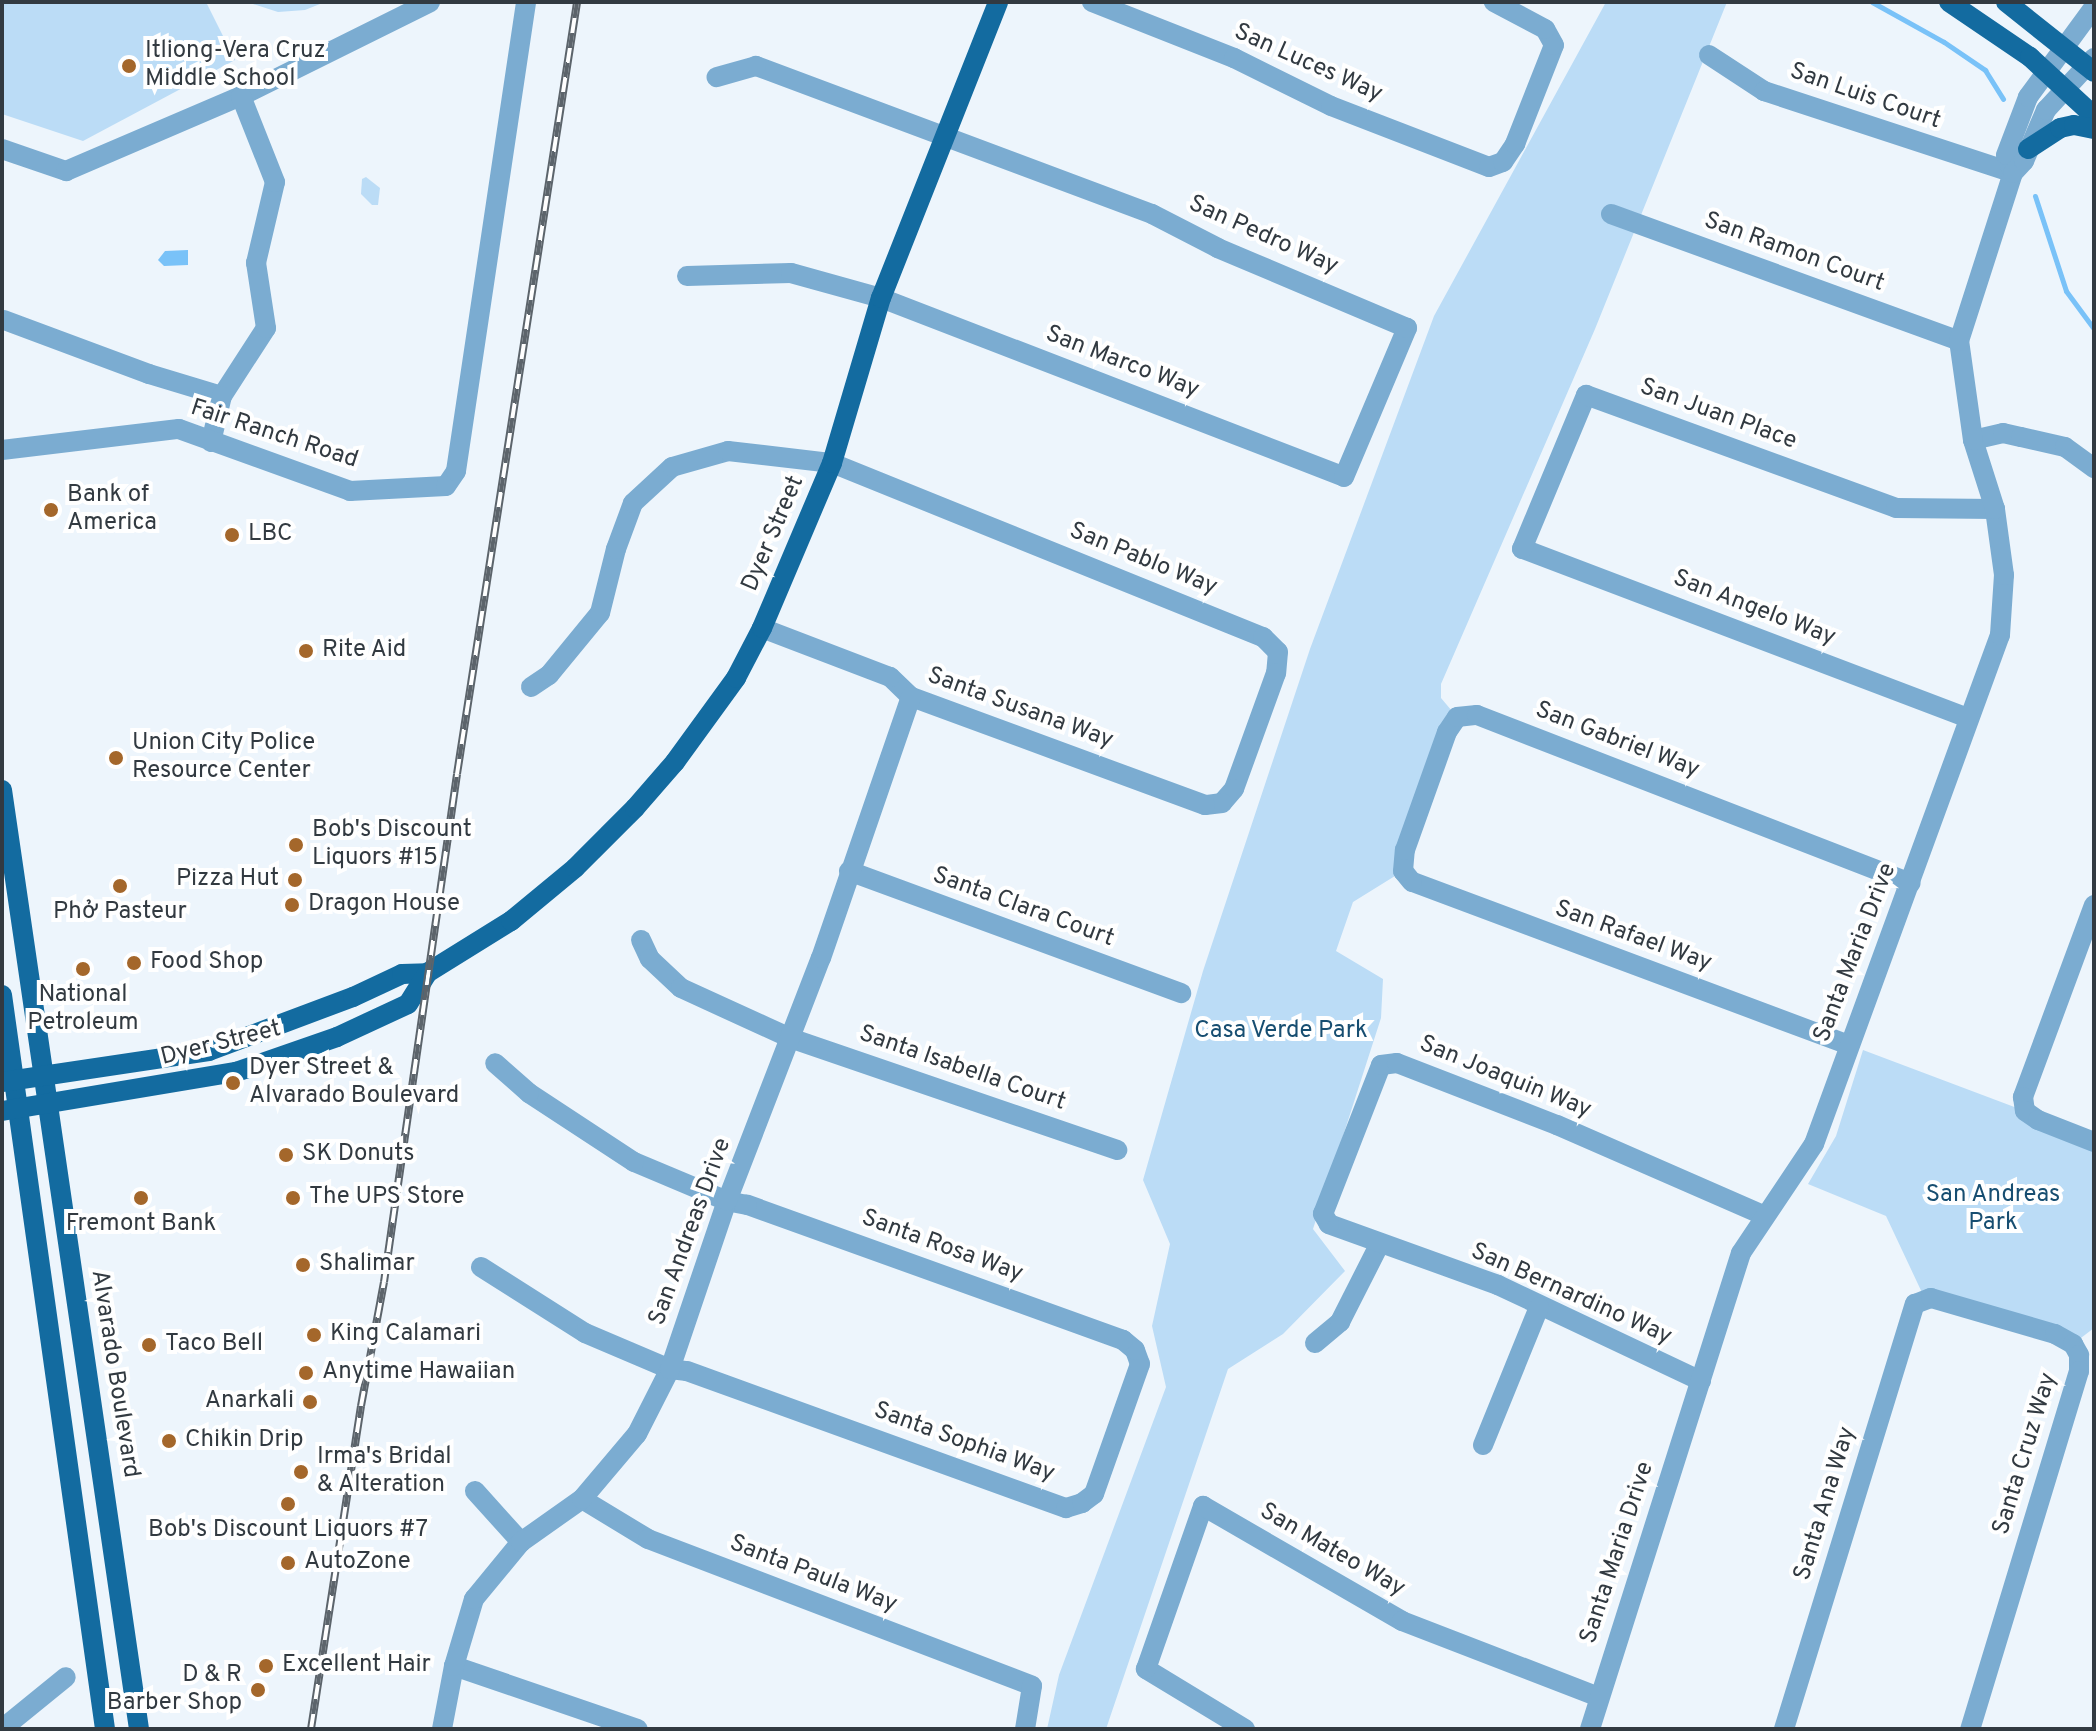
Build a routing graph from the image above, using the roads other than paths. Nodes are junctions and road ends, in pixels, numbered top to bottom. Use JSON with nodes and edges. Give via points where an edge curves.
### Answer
{"nodes":[{"id":1,"x":430,"y":2,"type":"edge"},
{"id":2,"x":526,"y":2,"type":"edge"},
{"id":3,"x":998,"y":2,"type":"edge"},
{"id":4,"x":1092,"y":2,"type":"edge"},
{"id":5,"x":1494,"y":2,"type":"edge"},
{"id":6,"x":1949,"y":2,"type":"edge"},
{"id":7,"x":2006,"y":2,"type":"edge"},
{"id":8,"x":2094,"y":7,"type":"edge"},
{"id":9,"x":2065,"y":47,"type":"junction"},
{"id":10,"x":1709,"y":55,"type":"dead end"},
{"id":11,"x":2092,"y":65,"type":"edge"},
{"id":12,"x":2046,"y":72,"type":"junction"},
{"id":13,"x":717,"y":77,"type":"dead end"},
{"id":14,"x":2064,"y":89,"type":"junction"},
{"id":15,"x":241,"y":96,"type":"junction"},
{"id":16,"x":2094,"y":116,"type":"edge"},
{"id":17,"x":2094,"y":129,"type":"edge"},
{"id":18,"x":946,"y":137,"type":"junction"},
{"id":19,"x":2,"y":149,"type":"edge"},
{"id":20,"x":2028,"y":149,"type":"junction"},
{"id":21,"x":2013,"y":173,"type":"junction"},
{"id":22,"x":1611,"y":214,"type":"dead end"},
{"id":23,"x":687,"y":276,"type":"dead end"},
{"id":24,"x":881,"y":298,"type":"junction"},
{"id":25,"x":4,"y":320,"type":"edge"},
{"id":26,"x":1959,"y":341,"type":"junction"},
{"id":27,"x":222,"y":396,"type":"junction"},
{"id":28,"x":1973,"y":440,"type":"junction"},
{"id":29,"x":211,"y":442,"type":"junction"},
{"id":30,"x":2,"y":450,"type":"edge"},
{"id":31,"x":832,"y":463,"type":"junction"},
{"id":32,"x":2094,"y":468,"type":"edge"},
{"id":33,"x":1344,"y":477,"type":"joint"},
{"id":34,"x":1995,"y":509,"type":"junction"},
{"id":35,"x":1522,"y":549,"type":"joint"},
{"id":36,"x":762,"y":628,"type":"junction"},
{"id":37,"x":531,"y":687,"type":"dead end"},
{"id":38,"x":911,"y":697,"type":"junction"},
{"id":39,"x":1968,"y":718,"type":"junction"},
{"id":40,"x":2,"y":790,"type":"edge"},
{"id":41,"x":1222,"y":803,"type":"joint"},
{"id":42,"x":849,"y":871,"type":"junction"},
{"id":43,"x":1403,"y":871,"type":"joint"},
{"id":44,"x":1911,"y":883,"type":"junction"},
{"id":45,"x":2094,"y":905,"type":"edge"},
{"id":46,"x":641,"y":940,"type":"dead end"},
{"id":47,"x":427,"y":973,"type":"junction"},
{"id":48,"x":1181,"y":993,"type":"dead end"},
{"id":49,"x":2,"y":995,"type":"edge"},
{"id":50,"x":790,"y":1038,"type":"junction"},
{"id":51,"x":1849,"y":1045,"type":"junction"},
{"id":52,"x":495,"y":1063,"type":"dead end"},
{"id":53,"x":45,"y":1076,"type":"junction"},
{"id":54,"x":7,"y":1081,"type":"edge"},
{"id":55,"x":49,"y":1104,"type":"junction"},
{"id":56,"x":9,"y":1110,"type":"edge"},
{"id":57,"x":2094,"y":1142,"type":"edge"},
{"id":58,"x":1117,"y":1150,"type":"dead end"},
{"id":59,"x":727,"y":1201,"type":"junction"},
{"id":60,"x":1765,"y":1216,"type":"junction"},
{"id":61,"x":1329,"y":1224,"type":"joint"},
{"id":62,"x":1379,"y":1245,"type":"junction"},
{"id":63,"x":481,"y":1267,"type":"dead end"},
{"id":64,"x":1925,"y":1299,"type":"joint"},
{"id":65,"x":1539,"y":1307,"type":"junction"},
{"id":66,"x":1315,"y":1343,"type":"dead end"},
{"id":67,"x":1135,"y":1350,"type":"joint"},
{"id":68,"x":670,"y":1369,"type":"junction"},
{"id":69,"x":1701,"y":1381,"type":"junction"},
{"id":70,"x":1483,"y":1445,"type":"dead end"},
{"id":71,"x":475,"y":1491,"type":"dead end"},
{"id":72,"x":582,"y":1499,"type":"junction"},
{"id":73,"x":521,"y":1542,"type":"junction"},
{"id":74,"x":454,"y":1666,"type":"junction"},
{"id":75,"x":66,"y":1677,"type":"dead end"},
{"id":76,"x":1599,"y":1697,"type":"junction"},
{"id":77,"x":2,"y":1729,"type":"edge"},
{"id":78,"x":105,"y":1729,"type":"edge"},
{"id":79,"x":139,"y":1729,"type":"edge"},
{"id":80,"x":442,"y":1729,"type":"edge"},
{"id":81,"x":638,"y":1729,"type":"edge"},
{"id":82,"x":1025,"y":1729,"type":"edge"},
{"id":83,"x":1245,"y":1729,"type":"edge"},
{"id":84,"x":1590,"y":1729,"type":"edge"},
{"id":85,"x":1784,"y":1729,"type":"edge"},
{"id":86,"x":1970,"y":1729,"type":"edge"}],
"edges":[{"from":1,"to":15,"type":"street"},
{"from":2,"to":29,"type":"street","name":"Fair Ranch Road","via":[[456,471],[446,486],[350,491]]},
{"from":3,"to":18,"type":"main road","name":"Dyer Street"},
{"from":4,"to":5,"type":"street","name":"San Luces Way","via":[[1489,167],[1503,162],[1515,144],[1554,45],[1545,29]]},
{"from":6,"to":12,"type":"main road","via":[[2002,35]]},
{"from":7,"to":9,"type":"main road"},
{"from":8,"to":9,"type":"street","name":"Santa Maria Drive"},
{"from":9,"to":11,"type":"main road"},
{"from":9,"to":12,"type":"street","name":"Santa Maria Drive"},
{"from":10,"to":21,"type":"street","name":"San Luis Court","via":[[1764,91]]},
{"from":11,"to":14,"type":"street","name":"Santa Maria Drive"},
{"from":12,"to":14,"type":"main road"},
{"from":12,"to":21,"type":"street","name":"Santa Maria Drive","via":[[2028,97],[2006,155]]},
{"from":13,"to":18,"type":"street","via":[[756,66]]},
{"from":14,"to":16,"type":"main road"},
{"from":14,"to":20,"type":"street","name":"Santa Maria Drive","via":[[2046,110]]},
{"from":15,"to":19,"type":"street","via":[[66,171]]},
{"from":15,"to":27,"type":"street","via":[[275,182],[256,263],[266,328]]},
{"from":17,"to":20,"type":"main road","via":[[2060,128]]},
{"from":18,"to":24,"type":"main road","name":"Dyer Street"},
{"from":18,"to":33,"type":"street","name":"San Pedro Way","via":[[1152,214],[1218,248],[1407,328]]},
{"from":20,"to":21,"type":"street","name":"Santa Maria Drive"},
{"from":21,"to":26,"type":"street","name":"Santa Maria Drive"},
{"from":22,"to":26,"type":"street","name":"San Ramon Court"},
{"from":23,"to":24,"type":"street","name":"San Marco Way","via":[[791,273]]},
{"from":24,"to":31,"type":"main road","name":"Dyer Street"},
{"from":24,"to":33,"type":"street","name":"San Marco Way"},
{"from":25,"to":27,"type":"street"},
{"from":26,"to":28,"type":"street","name":"Santa Maria Drive"},
{"from":27,"to":29,"type":"street"},
{"from":28,"to":32,"type":"street","via":[[2003,433],[2065,447]]},
{"from":28,"to":34,"type":"street","name":"Santa Maria Drive"},
{"from":29,"to":30,"type":"street","name":"Fair Ranch Road","via":[[179,429]]},
{"from":31,"to":36,"type":"main road","name":"Dyer Street"},
{"from":31,"to":37,"type":"street","via":[[728,451],[672,467],[633,503],[600,613],[549,675]]},
{"from":31,"to":41,"type":"street","name":"San Pablo Way","via":[[1263,637],[1278,652],[1276,673],[1234,789]]},
{"from":34,"to":35,"type":"street","name":"San Juan Place","via":[[1896,508],[1586,395]]},
{"from":34,"to":39,"type":"street","name":"Santa Maria Drive","via":[[2004,575],[2000,635]]},
{"from":35,"to":39,"type":"street","name":"San Angelo Way"},
{"from":36,"to":38,"type":"street","name":"Santa Susana Way","via":[[890,677]]},
{"from":36,"to":47,"type":"main road","name":"Dyer Street","via":[[736,678],[635,808],[511,921]]},
{"from":38,"to":41,"type":"street","name":"Santa Susana Way","via":[[1205,805]]},
{"from":38,"to":42,"type":"street","name":"San Andreas Drive"},
{"from":39,"to":44,"type":"street","name":"Santa Maria Drive"},
{"from":40,"to":53,"type":"main road","name":"Alvarado Boulevard"},
{"from":42,"to":48,"type":"street","name":"Santa Clara Court"},
{"from":42,"to":50,"type":"street","name":"San Andreas Drive"},
{"from":43,"to":44,"type":"street","name":"San Gabriel Way","via":[[1405,850],[1447,732],[1457,717],[1477,715]]},
{"from":43,"to":51,"type":"street","name":"San Rafael Way","via":[[1412,882]]},
{"from":44,"to":51,"type":"street","name":"Santa Maria Drive"},
{"from":45,"to":57,"type":"street","via":[[2023,1097],[2025,1111],[2038,1120]]},
{"from":46,"to":50,"type":"street","name":"Santa Isabella Court","via":[[650,959],[681,988]]},
{"from":47,"to":53,"type":"main road","name":"Dyer Street","via":[[402,974],[209,1051]]},
{"from":47,"to":55,"type":"main road","name":"Dyer Street","via":[[408,1004],[236,1072]]},
{"from":49,"to":54,"type":"main road"},
{"from":50,"to":58,"type":"street","name":"Santa Isabella Court"},
{"from":50,"to":59,"type":"street","name":"San Andreas Drive"},
{"from":51,"to":60,"type":"street","name":"Santa Maria Drive","via":[[1814,1144]]},
{"from":52,"to":59,"type":"street","name":"Santa Rosa Way","via":[[529,1093],[634,1162]]},
{"from":53,"to":54,"type":"main road","name":"Dyer Street"},
{"from":53,"to":55,"type":"main road","name":"Alvarado Boulevard"},
{"from":54,"to":56,"type":"main road"},
{"from":55,"to":56,"type":"main road","name":"Dyer Street"},
{"from":55,"to":79,"type":"main road","name":"Alvarado Boulevard"},
{"from":56,"to":78,"type":"main road"},
{"from":59,"to":67,"type":"street","name":"Santa Rosa Way","via":[[1123,1340]]},
{"from":59,"to":68,"type":"street","name":"San Andreas Drive"},
{"from":60,"to":61,"type":"street","name":"San Joaquin Way","via":[[1557,1125],[1397,1063],[1381,1065],[1323,1214]]},
{"from":60,"to":69,"type":"street","name":"Santa Maria Drive","via":[[1741,1253]]},
{"from":61,"to":62,"type":"street","name":"San Bernardino Way"},
{"from":62,"to":65,"type":"street","name":"San Bernardino Way","via":[[1498,1285]]},
{"from":62,"to":66,"type":"street","via":[[1340,1322]]},
{"from":63,"to":68,"type":"street","name":"Santa Sophia Way","via":[[585,1333]]},
{"from":64,"to":85,"type":"street","name":"Santa Ana Way","via":[[1915,1304]]},
{"from":64,"to":86,"type":"street","name":"Santa Cruz Way","via":[[2055,1334],[2073,1344],[2079,1355],[2079,1371]]},
{"from":65,"to":69,"type":"street","name":"San Bernardino Way"},
{"from":65,"to":70,"type":"street"},
{"from":67,"to":68,"type":"street","name":"Santa Sophia Way","via":[[1140,1364],[1094,1494],[1066,1508]]},
{"from":68,"to":72,"type":"street","name":"San Andreas Drive","via":[[637,1434]]},
{"from":69,"to":76,"type":"street","name":"Santa Maria Drive"},
{"from":71,"to":73,"type":"street"},
{"from":72,"to":73,"type":"street","name":"San Andreas Drive"},
{"from":72,"to":82,"type":"street","name":"Santa Paula Way","via":[[648,1539],[1032,1686]]},
{"from":73,"to":74,"type":"street","name":"San Andreas Drive","via":[[474,1599]]},
{"from":74,"to":80,"type":"street","name":"San Andreas Drive"},
{"from":74,"to":81,"type":"street"},
{"from":75,"to":77,"type":"street"},
{"from":76,"to":83,"type":"street","name":"San Mateo Way","via":[[1402,1621],[1203,1506],[1146,1669]]},
{"from":76,"to":84,"type":"street","name":"Santa Maria Drive"}]}
